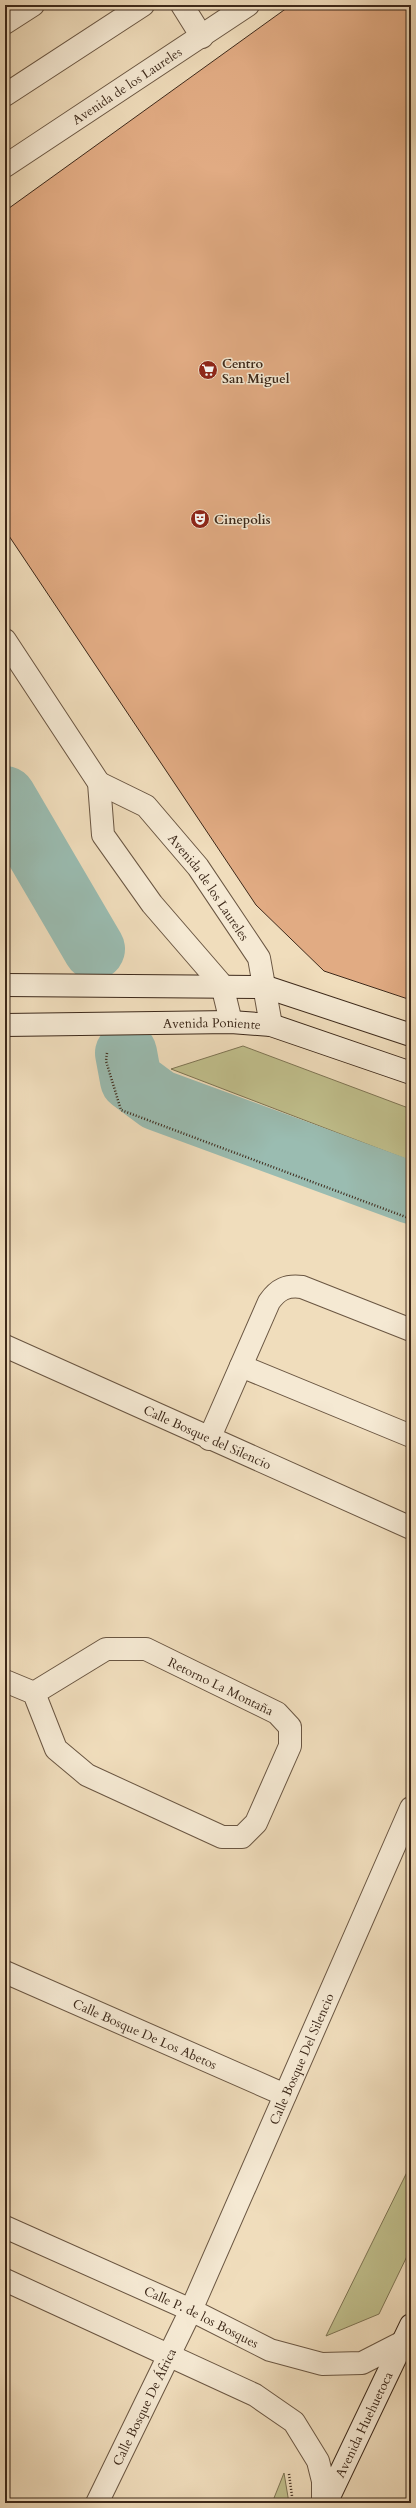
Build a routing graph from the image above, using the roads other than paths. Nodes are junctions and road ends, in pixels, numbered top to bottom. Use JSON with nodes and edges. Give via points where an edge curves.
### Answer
{"nodes":[{"id":1,"x":34,"y":5,"type":"edge"},
{"id":2,"x":143,"y":5,"type":"edge"},
{"id":3,"x":182,"y":5,"type":"edge"},
{"id":4,"x":248,"y":5,"type":"edge"},
{"id":5,"x":5,"y":23,"type":"edge"},
{"id":6,"x":202,"y":37,"type":"junction"},
{"id":7,"x":5,"y":95,"type":"edge"},
{"id":8,"x":5,"y":166,"type":"edge"},
{"id":9,"x":5,"y":640,"type":"edge"},
{"id":10,"x":99,"y":783,"type":"junction"},
{"id":11,"x":5,"y":985,"type":"edge"},
{"id":12,"x":222,"y":985,"type":"junction"},
{"id":13,"x":266,"y":987,"type":"junction"},
{"id":14,"x":231,"y":1022,"type":"junction"},
{"id":15,"x":5,"y":1025,"type":"edge"},
{"id":16,"x":271,"y":1025,"type":"junction"},
{"id":17,"x":411,"y":1035,"type":"edge"},
{"id":18,"x":411,"y":1073,"type":"edge"},
{"id":19,"x":411,"y":1330,"type":"edge"},
{"id":20,"x":5,"y":1346,"type":"edge"},
{"id":21,"x":241,"y":1366,"type":"junction"},
{"id":22,"x":411,"y":1436,"type":"edge"},
{"id":23,"x":209,"y":1439,"type":"junction"},
{"id":24,"x":411,"y":1528,"type":"edge"},
{"id":25,"x":5,"y":1681,"type":"edge"},
{"id":26,"x":34,"y":1693,"type":"junction"},
{"id":27,"x":411,"y":1808,"type":"edge"},
{"id":28,"x":5,"y":1972,"type":"edge"},
{"id":29,"x":285,"y":2095,"type":"junction"},
{"id":30,"x":5,"y":2227,"type":"edge"},
{"id":31,"x":5,"y":2280,"type":"edge"},
{"id":32,"x":191,"y":2310,"type":"junction"},
{"id":33,"x":407,"y":2334,"type":"edge"},
{"id":34,"x":169,"y":2357,"type":"junction"},
{"id":35,"x":96,"y":2503,"type":"edge"},
{"id":36,"x":323,"y":2503,"type":"edge"},
{"id":37,"x":326,"y":2503,"type":"edge"}],
"edges":[{"from":1,"to":5,"type":"street"},
{"from":2,"to":7,"type":"street"},
{"from":3,"to":6,"type":"street"},
{"from":4,"to":6,"type":"street","name":"Avenida de los Laureles"},
{"from":6,"to":8,"type":"street","name":"Avenida de los Laureles"},
{"from":9,"to":10,"type":"street"},
{"from":10,"to":12,"type":"street","via":[[103,836],[152,904]]},
{"from":10,"to":13,"type":"street","name":"Avenida de los Laureles","via":[[146,806],[198,867],[259,958]]},
{"from":11,"to":12,"type":"street"},
{"from":12,"to":13,"type":"street"},
{"from":12,"to":14,"type":"street"},
{"from":13,"to":16,"type":"street","name":"Avenida de los Laureles"},
{"from":13,"to":17,"type":"street"},
{"from":14,"to":15,"type":"street","name":"Avenida Poniente"},
{"from":14,"to":16,"type":"street","name":"Avenida Poniente"},
{"from":16,"to":18,"type":"street","name":"Avenida Poniente"},
{"from":19,"to":21,"type":"street","via":[[292,1286],[275,1293],[269,1302]]},
{"from":20,"to":23,"type":"street","name":"Calle Bosque del Silencio"},
{"from":21,"to":22,"type":"street"},
{"from":21,"to":23,"type":"street"},
{"from":23,"to":24,"type":"street","name":"Calle Bosque del Silencio"},
{"from":25,"to":26,"type":"street"},
{"from":26,"to":26,"type":"street","name":"Retorno La Montaña","via":[[56,1749],[87,1775],[222,1837],[242,1837],[256,1823],[290,1746],[290,1727],[277,1713],[146,1649],[106,1649]]},
{"from":27,"to":29,"type":"street","name":"Calle Bosque Del Silencio"},
{"from":28,"to":29,"type":"street","name":"Calle Bosque De Los Abetos"},
{"from":29,"to":32,"type":"street","name":"Calle Bosque Del Silencio"},
{"from":30,"to":32,"type":"street","name":"Calle P. de los Bosques"},
{"from":31,"to":34,"type":"street"},
{"from":32,"to":33,"type":"street","name":"Calle P. de los Bosques","via":[[270,2350],[322,2364],[362,2363]]},
{"from":32,"to":34,"type":"street","name":"Calle Bosque De África"},
{"from":33,"to":37,"type":"street","name":"Avenida Huehuetoca"},
{"from":34,"to":35,"type":"street","name":"Calle Bosque De África"},
{"from":34,"to":36,"type":"street","via":[[255,2395],[294,2422],[318,2461],[323,2481]]}]}
